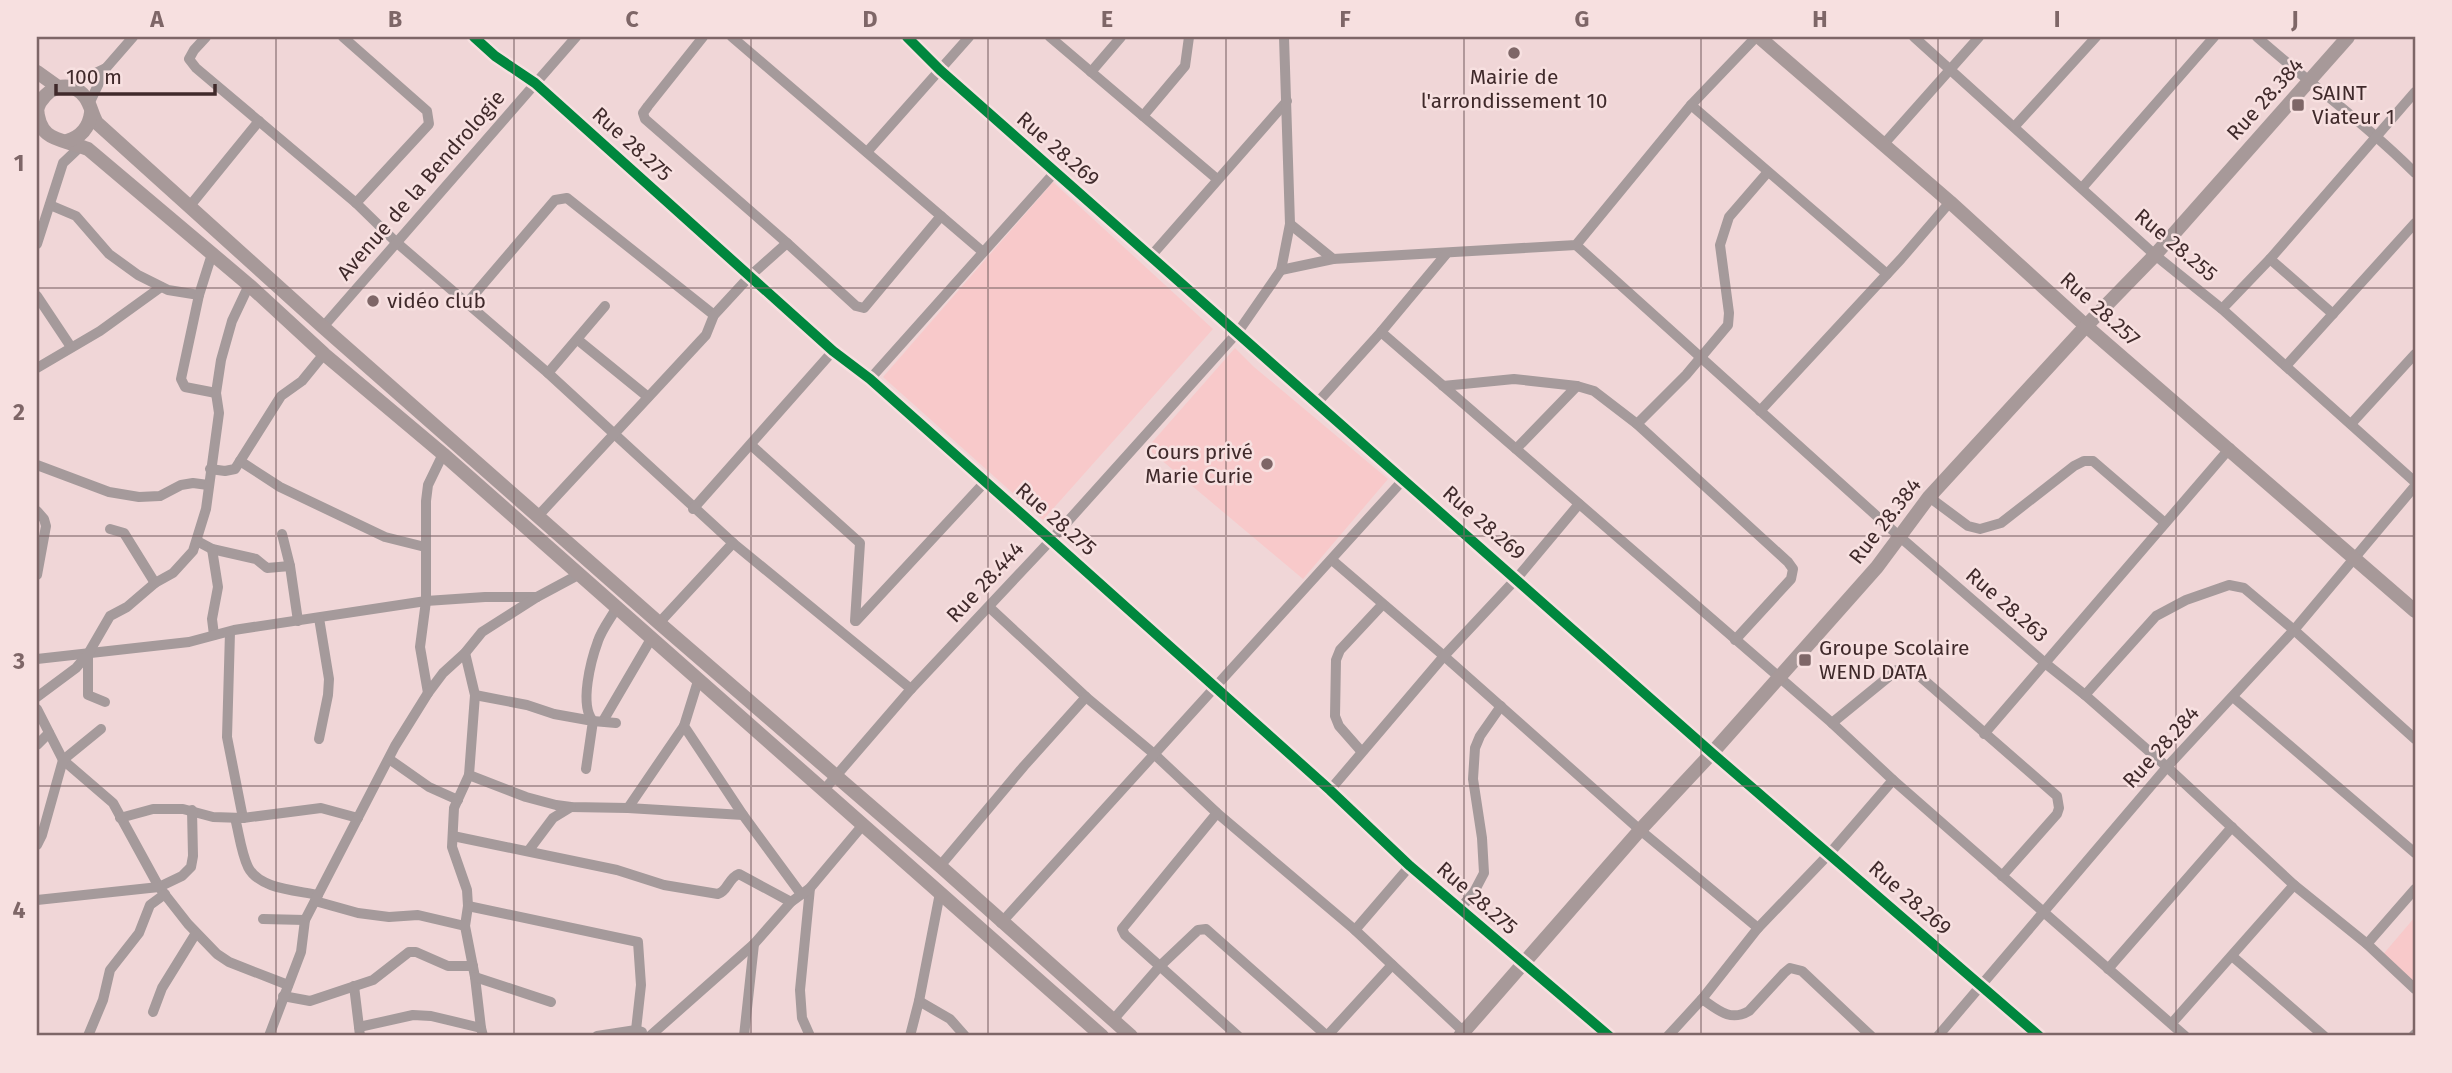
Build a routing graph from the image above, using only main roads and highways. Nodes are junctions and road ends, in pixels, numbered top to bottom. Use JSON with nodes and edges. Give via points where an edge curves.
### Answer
{"nodes":[{"id":1,"x":1758,"y":37,"type":"edge"},
{"id":2,"x":2348,"y":37,"type":"edge"},
{"id":3,"x":37,"y":72,"type":"edge"},
{"id":4,"x":63,"y":87,"type":"junction"},
{"id":5,"x":37,"y":108,"type":"edge"},
{"id":6,"x":90,"y":109,"type":"junction"},
{"id":7,"x":67,"y":141,"type":"junction"},
{"id":8,"x":2086,"y":326,"type":"junction"},
{"id":9,"x":2415,"y":611,"type":"edge"},
{"id":10,"x":1462,"y":1034,"type":"edge"},
{"id":11,"x":1102,"y":1036,"type":"edge"},
{"id":12,"x":1131,"y":1036,"type":"edge"}],
"edges":[{"from":1,"to":8,"type":"main road","name":"Rue 28.257"},
{"from":2,"to":8,"type":"main road","name":"Rue 28.384"},
{"from":3,"to":4,"type":"main road"},
{"from":4,"to":5,"type":"main road","via":[[44,95]]},
{"from":4,"to":6,"type":"main road","via":[[77,89]]},
{"from":5,"to":7,"type":"main road","via":[[46,134]]},
{"from":6,"to":7,"type":"main road","via":[[90,121],[81,134]]},
{"from":6,"to":12,"type":"main road","via":[[97,123],[323,327]]},
{"from":7,"to":11,"type":"main road","via":[[88,149],[249,285]]},
{"from":8,"to":9,"type":"main road","name":"Rue 28.257"},
{"from":8,"to":10,"type":"main road","name":"Rue 28.384","via":[[1929,497],[1877,568]]}]}
